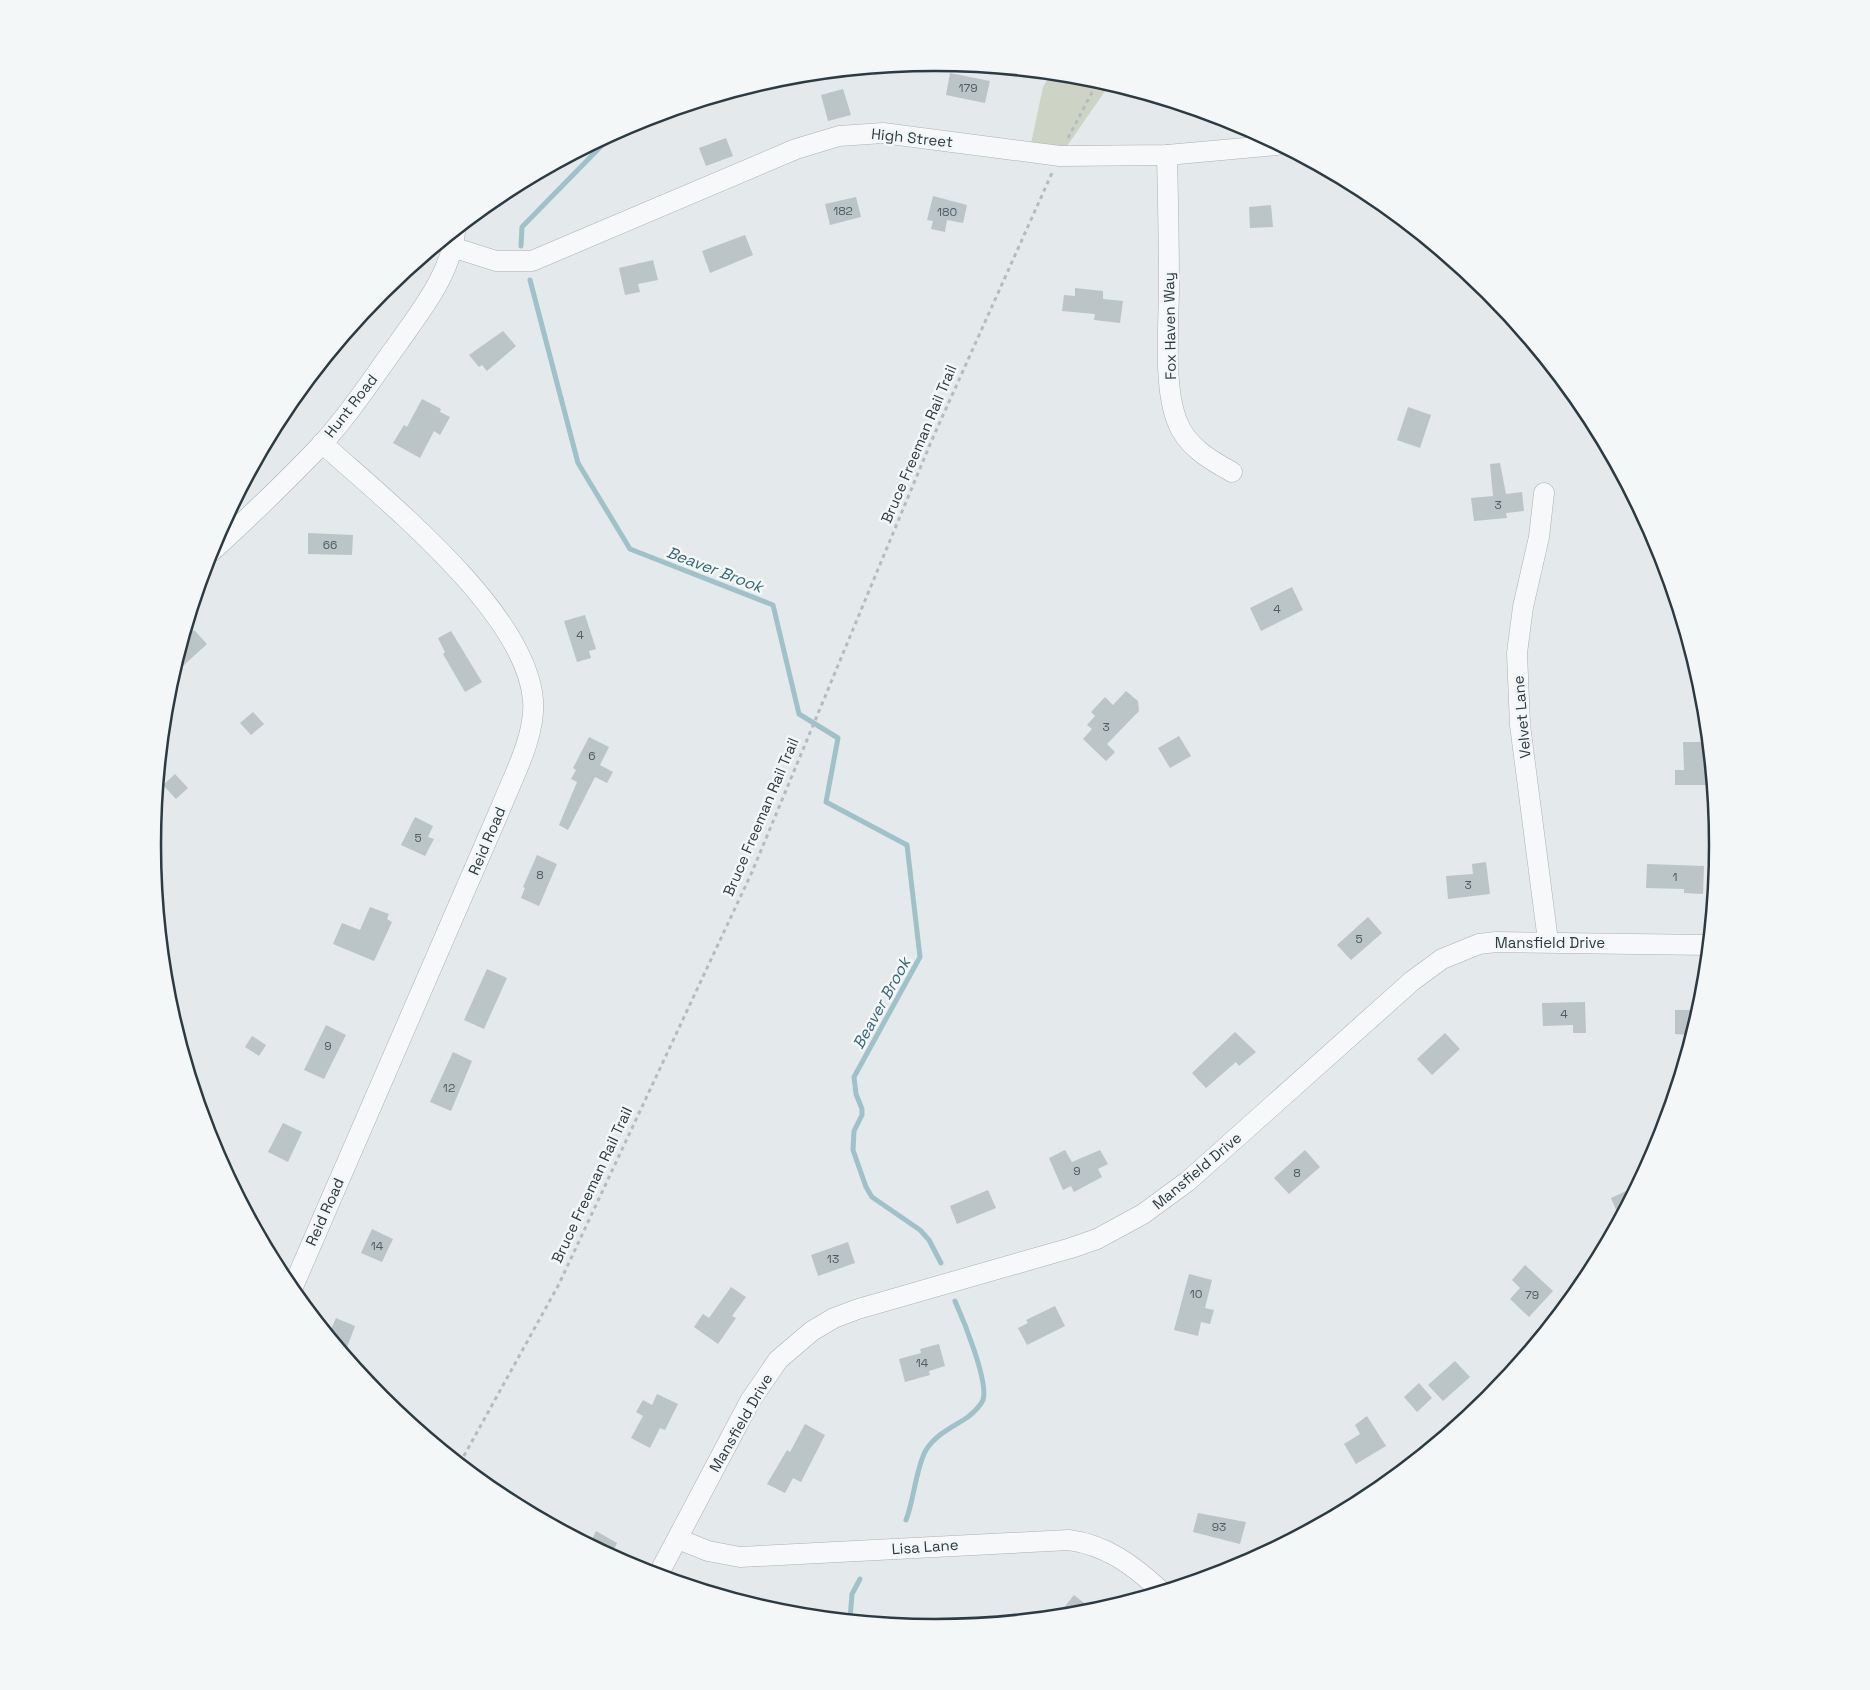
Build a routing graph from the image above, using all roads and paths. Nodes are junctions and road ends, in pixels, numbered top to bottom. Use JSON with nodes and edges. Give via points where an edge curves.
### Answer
{"nodes":[{"id":1,"x":1094,"y":88,"type":"edge"},
{"id":2,"x":1066,"y":143,"type":"dead end"},
{"id":3,"x":1266,"y":146,"type":"edge"},
{"id":4,"x":1167,"y":155,"type":"junction"},
{"id":5,"x":1054,"y":167,"type":"dead end"},
{"id":6,"x":454,"y":240,"type":"edge"},
{"id":7,"x":322,"y":443,"type":"junction"},
{"id":8,"x":1232,"y":472,"type":"dead end"},
{"id":9,"x":1544,"y":493,"type":"dead end"},
{"id":10,"x":224,"y":540,"type":"edge"},
{"id":11,"x":1548,"y":941,"type":"junction"},
{"id":12,"x":1702,"y":945,"type":"edge"},
{"id":13,"x":296,"y":1280,"type":"edge"},
{"id":14,"x":463,"y":1458,"type":"edge"},
{"id":15,"x":678,"y":1539,"type":"junction"},
{"id":16,"x":662,"y":1569,"type":"edge"},
{"id":17,"x":1156,"y":1586,"type":"edge"}],
"edges":[{"from":1,"to":2,"type":"path"},
{"from":3,"to":4,"type":"street","name":"High Street"},
{"from":4,"to":6,"type":"street","name":"High Street","via":[[1060,156],[907,135],[860,133],[796,149],[532,260],[496,261]]},
{"from":4,"to":8,"type":"street","name":"Fox Haven Way","via":[[1169,354],[1174,408],[1177,422],[1190,442],[1209,459]]},
{"from":5,"to":14,"type":"path","name":"Bruce Freeman Rail Trail","via":[[931,442],[752,872],[559,1284]]},
{"from":6,"to":7,"type":"street","name":"Hunt Road","via":[[446,266],[426,304]]},
{"from":7,"to":10,"type":"street","name":"Hunt Road"},
{"from":7,"to":13,"type":"street","name":"Reid Road","via":[[433,544],[490,607],[521,654],[534,700],[529,737],[502,805]]},
{"from":9,"to":11,"type":"street","name":"Velvet Lane","via":[[1517,653],[1520,725]]},
{"from":11,"to":12,"type":"street","name":"Mansfield Drive"},
{"from":11,"to":15,"type":"street","name":"Mansfield Drive","via":[[1479,944],[1442,959],[1412,981],[1188,1181],[1120,1228],[1029,1262],[858,1309],[812,1331],[778,1360],[755,1394]]},
{"from":15,"to":16,"type":"street","name":"Mansfield Drive"},
{"from":15,"to":17,"type":"street","name":"Lisa Lane","via":[[708,1551],[740,1557],[1069,1540],[1088,1542],[1108,1550]]}]}
